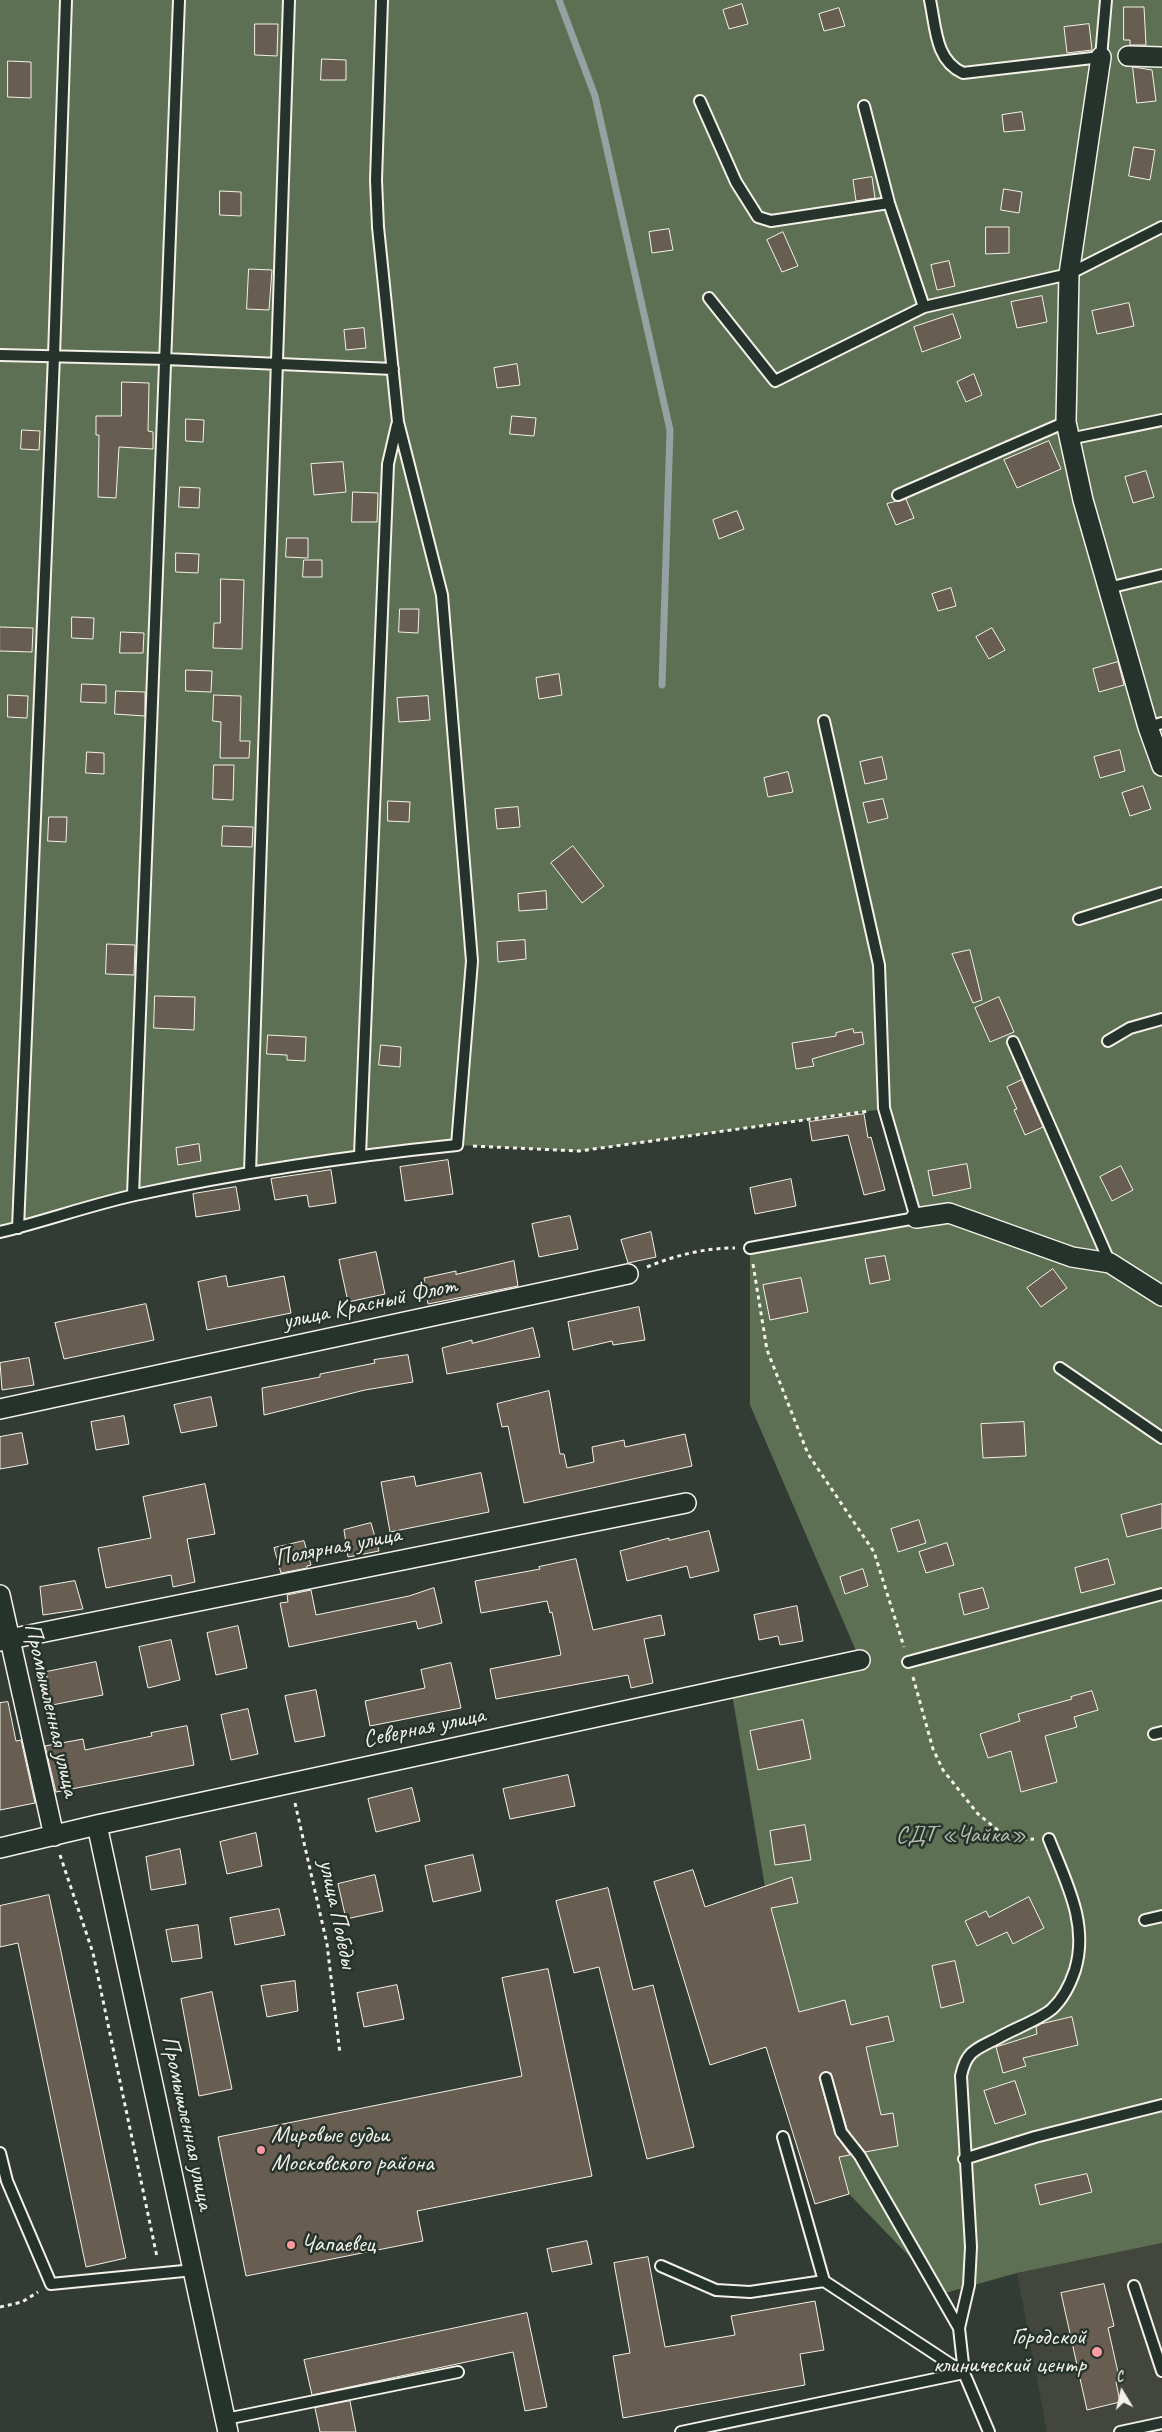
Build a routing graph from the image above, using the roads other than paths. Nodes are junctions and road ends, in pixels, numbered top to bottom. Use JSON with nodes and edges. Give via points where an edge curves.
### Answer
{"nodes":[{"id":1,"x":66,"y":0,"type":"edge"},
{"id":2,"x":179,"y":0,"type":"edge"},
{"id":3,"x":289,"y":0,"type":"edge"},
{"id":4,"x":382,"y":0,"type":"edge"},
{"id":5,"x":930,"y":0,"type":"edge"},
{"id":6,"x":1106,"y":0,"type":"edge"},
{"id":7,"x":1128,"y":56,"type":"dead end"},
{"id":8,"x":1101,"y":57,"type":"junction"},
{"id":9,"x":1162,"y":57,"type":"edge"},
{"id":10,"x":700,"y":101,"type":"dead end"},
{"id":11,"x":864,"y":106,"type":"dead end"},
{"id":12,"x":889,"y":203,"type":"junction"},
{"id":13,"x":1162,"y":227,"type":"edge"},
{"id":14,"x":1069,"y":274,"type":"junction"},
{"id":15,"x":709,"y":298,"type":"dead end"},
{"id":16,"x":924,"y":307,"type":"junction"},
{"id":17,"x":0,"y":355,"type":"edge"},
{"id":18,"x":54,"y":356,"type":"junction"},
{"id":19,"x":166,"y":359,"type":"junction"},
{"id":20,"x":277,"y":363,"type":"junction"},
{"id":21,"x":393,"y":369,"type":"junction"},
{"id":22,"x":1162,"y":420,"type":"edge"},
{"id":23,"x":398,"y":422,"type":"junction"},
{"id":24,"x":1068,"y":431,"type":"junction"},
{"id":25,"x":898,"y":495,"type":"dead end"},
{"id":26,"x":1162,"y":575,"type":"edge"},
{"id":27,"x":1108,"y":588,"type":"junction"},
{"id":28,"x":824,"y":721,"type":"dead end"},
{"id":29,"x":1155,"y":725,"type":"edge"},
{"id":30,"x":1162,"y":766,"type":"edge"},
{"id":31,"x":1162,"y":893,"type":"edge"},
{"id":32,"x":1079,"y":919,"type":"dead end"},
{"id":33,"x":1162,"y":1018,"type":"edge"},
{"id":34,"x":1108,"y":1041,"type":"dead end"},
{"id":35,"x":1013,"y":1042,"type":"dead end"},
{"id":36,"x":360,"y":1155,"type":"junction"},
{"id":37,"x":250,"y":1172,"type":"junction"},
{"id":38,"x":133,"y":1196,"type":"junction"},
{"id":39,"x":916,"y":1218,"type":"junction"},
{"id":40,"x":18,"y":1228,"type":"junction"},
{"id":41,"x":0,"y":1232,"type":"edge"},
{"id":42,"x":750,"y":1248,"type":"road end"},
{"id":43,"x":1110,"y":1263,"type":"junction"},
{"id":44,"x":628,"y":1274,"type":"road end"},
{"id":45,"x":1162,"y":1296,"type":"edge"},
{"id":46,"x":1060,"y":1368,"type":"dead end"},
{"id":47,"x":0,"y":1409,"type":"edge"},
{"id":48,"x":1162,"y":1438,"type":"edge"},
{"id":49,"x":686,"y":1503,"type":"dead end"},
{"id":50,"x":0,"y":1594,"type":"edge"},
{"id":51,"x":1162,"y":1594,"type":"edge"},
{"id":52,"x":5,"y":1640,"type":"edge"},
{"id":53,"x":860,"y":1660,"type":"dead end"},
{"id":54,"x":908,"y":1662,"type":"road end"},
{"id":55,"x":97,"y":1825,"type":"junction"},
{"id":56,"x":54,"y":1836,"type":"junction"},
{"id":57,"x":1049,"y":1839,"type":"road end"},
{"id":58,"x":0,"y":1848,"type":"edge"},
{"id":59,"x":1162,"y":1916,"type":"edge"},
{"id":60,"x":1146,"y":1920,"type":"dead end"},
{"id":61,"x":826,"y":2078,"type":"dead end"},
{"id":62,"x":1162,"y":2105,"type":"edge"},
{"id":63,"x":783,"y":2138,"type":"dead end"},
{"id":64,"x":0,"y":2153,"type":"edge"},
{"id":65,"x":964,"y":2159,"type":"junction"},
{"id":66,"x":4,"y":2182,"type":"edge"},
{"id":67,"x":661,"y":2266,"type":"dead end"},
{"id":68,"x":194,"y":2270,"type":"junction"},
{"id":69,"x":824,"y":2281,"type":"junction"},
{"id":70,"x":1134,"y":2286,"type":"dead end"},
{"id":71,"x":959,"y":2328,"type":"junction"},
{"id":72,"x":1162,"y":2371,"type":"edge"},
{"id":73,"x":458,"y":2372,"type":"dead end"},
{"id":74,"x":964,"y":2373,"type":"junction"},
{"id":75,"x":1162,"y":2423,"type":"edge"},
{"id":76,"x":227,"y":2426,"type":"edge"},
{"id":77,"x":681,"y":2432,"type":"edge"},
{"id":78,"x":989,"y":2432,"type":"edge"},
{"id":79,"x":1120,"y":2432,"type":"edge"}],
"edges":[{"from":1,"to":18,"type":"lane"},
{"from":2,"to":19,"type":"lane"},
{"from":3,"to":20,"type":"lane"},
{"from":4,"to":21,"type":"lane","via":[[376,180]]},
{"from":5,"to":8,"type":"lane","via":[[941,54],[950,67],[962,74]]},
{"from":6,"to":8,"type":"lane"},
{"from":7,"to":9,"type":"street"},
{"from":8,"to":14,"type":"street"},
{"from":10,"to":12,"type":"lane","via":[[736,182],[758,217],[771,221]]},
{"from":11,"to":12,"type":"lane"},
{"from":12,"to":16,"type":"lane"},
{"from":13,"to":14,"type":"lane"},
{"from":14,"to":16,"type":"lane"},
{"from":14,"to":24,"type":"street"},
{"from":15,"to":16,"type":"lane","via":[[775,381]]},
{"from":17,"to":18,"type":"lane"},
{"from":18,"to":19,"type":"lane"},
{"from":18,"to":40,"type":"lane"},
{"from":19,"to":20,"type":"lane"},
{"from":19,"to":38,"type":"lane"},
{"from":20,"to":21,"type":"lane"},
{"from":20,"to":37,"type":"lane"},
{"from":21,"to":23,"type":"lane"},
{"from":22,"to":24,"type":"lane"},
{"from":23,"to":36,"type":"lane","via":[[388,464]]},
{"from":23,"to":36,"type":"lane","via":[[442,595],[472,961],[457,1145]]},
{"from":24,"to":25,"type":"lane"},
{"from":24,"to":27,"type":"street"},
{"from":26,"to":27,"type":"lane"},
{"from":27,"to":29,"type":"street"},
{"from":28,"to":39,"type":"lane","via":[[879,964],[884,1108]]},
{"from":29,"to":30,"type":"street"},
{"from":31,"to":32,"type":"lane"},
{"from":33,"to":34,"type":"lane","via":[[1130,1028]]},
{"from":35,"to":43,"type":"lane"},
{"from":36,"to":37,"type":"lane"},
{"from":37,"to":38,"type":"lane"},
{"from":38,"to":40,"type":"lane"},
{"from":39,"to":42,"type":"lane"},
{"from":39,"to":43,"type":"street","via":[[949,1212],[1072,1257]]},
{"from":40,"to":41,"type":"lane"},
{"from":43,"to":45,"type":"street"},
{"from":44,"to":47,"type":"street","name":"улица Красный Флот"},
{"from":46,"to":48,"type":"lane"},
{"from":49,"to":52,"type":"street","name":"Полярная улица"},
{"from":50,"to":52,"type":"street","name":"Промышленная улица"},
{"from":51,"to":54,"type":"lane"},
{"from":52,"to":56,"type":"street","name":"Промышленная улица"},
{"from":53,"to":55,"type":"street","name":"Северная улица"},
{"from":55,"to":56,"type":"street","name":"Северная улица"},
{"from":55,"to":68,"type":"street","name":"Промышленная улица"},
{"from":56,"to":58,"type":"street","name":"Северная улица"},
{"from":57,"to":65,"type":"lane","via":[[1075,1904],[1080,1954],[1069,1988],[1051,2010],[974,2050],[964,2061],[961,2076]]},
{"from":59,"to":60,"type":"lane"},
{"from":61,"to":71,"type":"lane","via":[[841,2132],[860,2156]]},
{"from":62,"to":65,"type":"lane","via":[[1035,2137]]},
{"from":63,"to":69,"type":"lane"},
{"from":64,"to":66,"type":"lane"},
{"from":65,"to":71,"type":"lane","via":[[971,2247],[969,2285]]},
{"from":66,"to":68,"type":"lane","via":[[51,2284]]},
{"from":67,"to":69,"type":"lane","via":[[716,2290],[750,2292]]},
{"from":68,"to":76,"type":"street","name":"Промышленная улица"},
{"from":69,"to":74,"type":"lane"},
{"from":70,"to":72,"type":"lane"},
{"from":71,"to":74,"type":"lane"},
{"from":73,"to":76,"type":"lane"},
{"from":74,"to":77,"type":"lane"},
{"from":74,"to":78,"type":"lane"},
{"from":75,"to":79,"type":"lane"}]}
